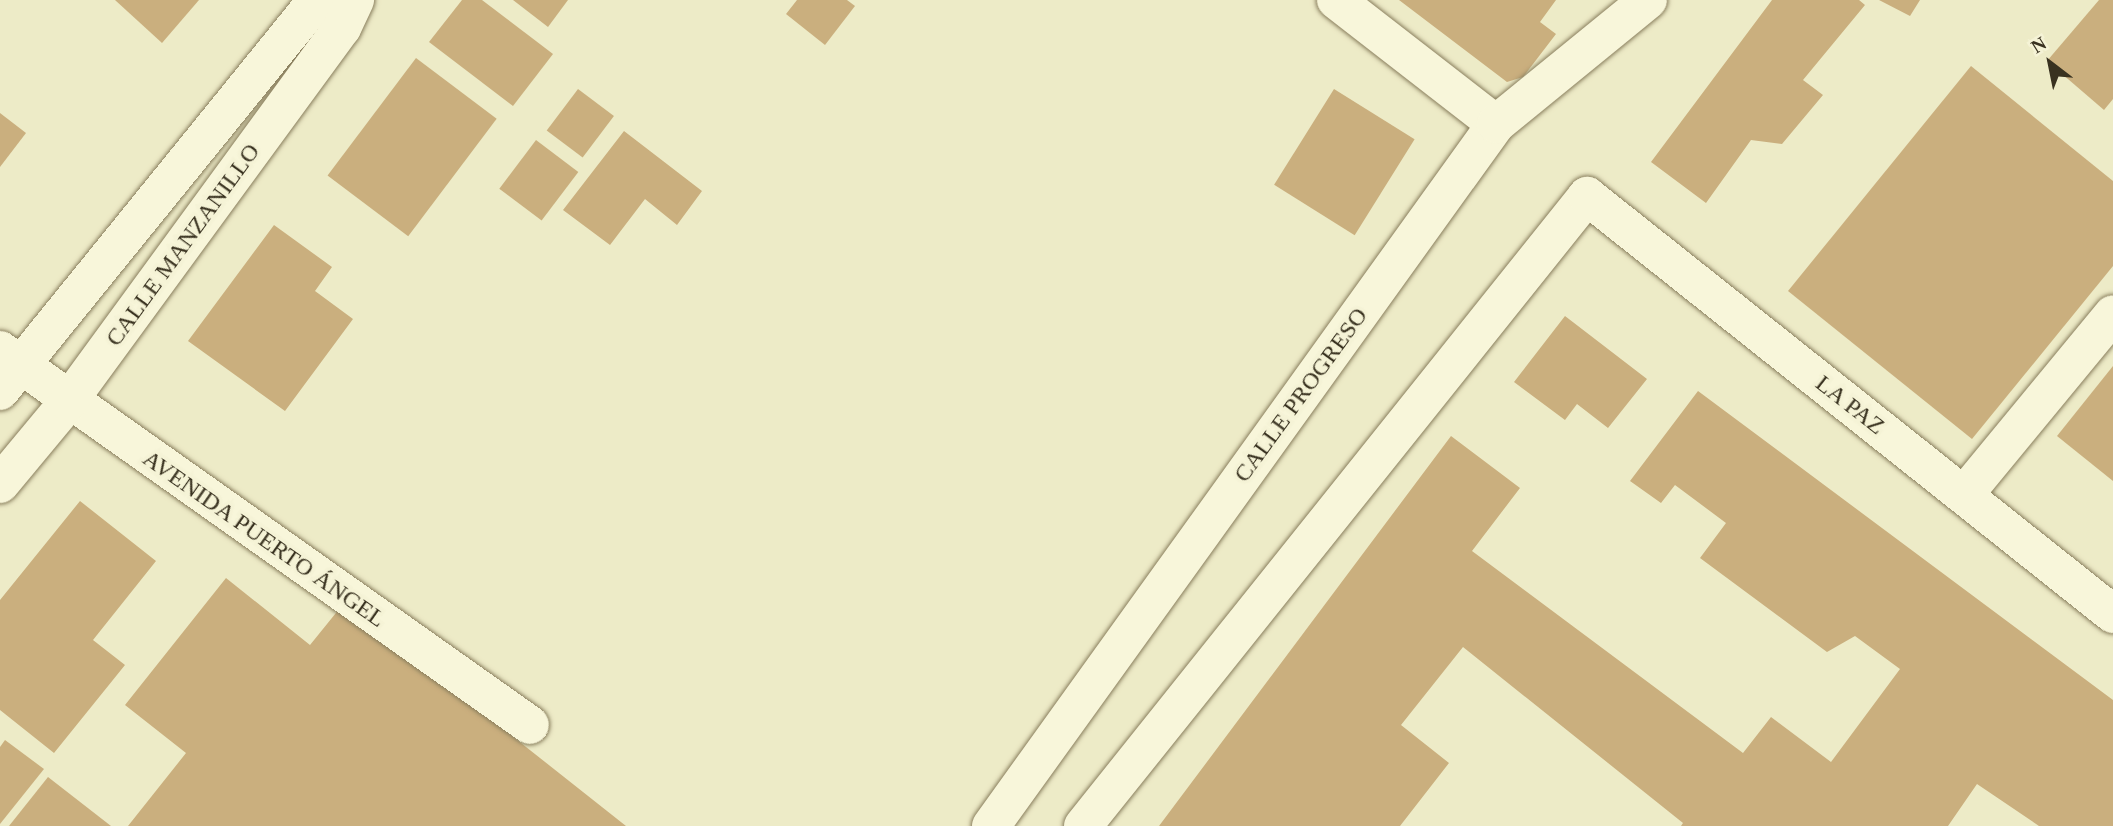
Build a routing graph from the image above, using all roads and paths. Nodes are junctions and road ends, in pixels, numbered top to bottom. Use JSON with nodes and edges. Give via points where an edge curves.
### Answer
{"nodes":[{"id":1,"x":317,"y":0,"type":"edge"},
{"id":2,"x":355,"y":0,"type":"edge"},
{"id":3,"x":1335,"y":0,"type":"edge"},
{"id":4,"x":1648,"y":0,"type":"edge"},
{"id":5,"x":1496,"y":124,"type":"junction"},
{"id":6,"x":2113,"y":314,"type":"edge"},
{"id":7,"x":7,"y":369,"type":"edge"},
{"id":8,"x":68,"y":402,"type":"junction"},
{"id":9,"x":0,"y":484,"type":"edge"},
{"id":10,"x":1964,"y":495,"type":"junction"},
{"id":11,"x":2113,"y":614,"type":"edge"},
{"id":12,"x":530,"y":725,"type":"dead end"},
{"id":13,"x":991,"y":826,"type":"edge"},
{"id":14,"x":1083,"y":826,"type":"edge"}],
"edges":[{"from":1,"to":7,"type":"street","name":"CALLE MANZANILLO"},
{"from":2,"to":8,"type":"street","name":"CALLE MANZANILLO","via":[[342,28]]},
{"from":3,"to":5,"type":"street"},
{"from":4,"to":5,"type":"street","name":"CALLE PROGRESO"},
{"from":5,"to":13,"type":"street","name":"CALLE PROGRESO"},
{"from":6,"to":10,"type":"street"},
{"from":7,"to":8,"type":"street","name":"AVENIDA PUERTO ÁNGEL"},
{"from":8,"to":9,"type":"street","name":"CALLE MANZANILLO"},
{"from":8,"to":12,"type":"street","name":"AVENIDA PUERTO ÁNGEL"},
{"from":10,"to":11,"type":"street","name":"LA PAZ"},
{"from":10,"to":14,"type":"street","name":"LA PAZ","via":[[1587,196]]}]}
